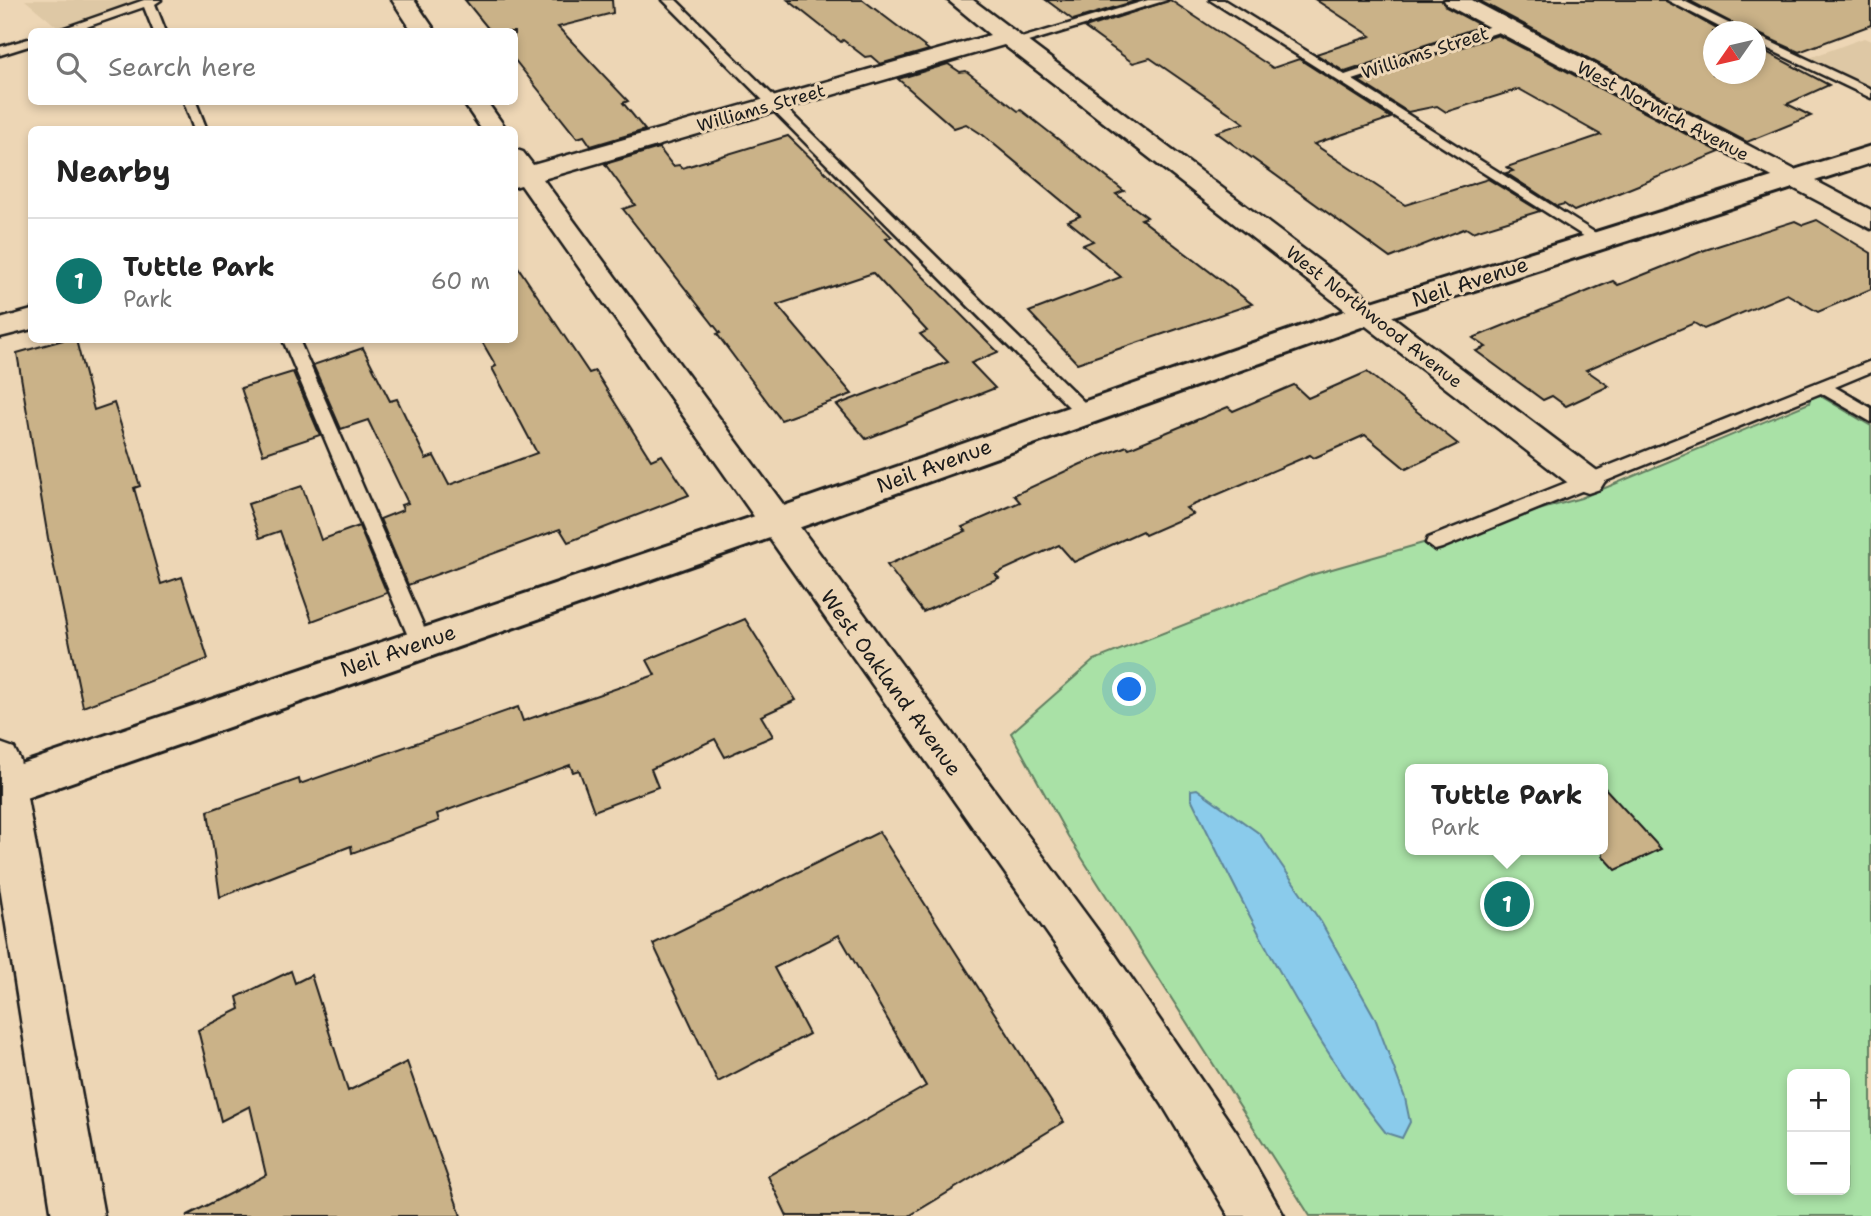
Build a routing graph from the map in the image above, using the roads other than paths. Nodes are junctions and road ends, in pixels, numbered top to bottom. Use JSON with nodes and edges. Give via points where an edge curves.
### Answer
{"nodes":[{"id":1,"x":403,"y":0,"type":"edge"},
{"id":2,"x":669,"y":0,"type":"edge"},
{"id":3,"x":959,"y":0,"type":"edge"},
{"id":4,"x":1161,"y":0,"type":"edge"},
{"id":5,"x":1216,"y":0,"type":"edge"},
{"id":6,"x":1455,"y":0,"type":"edge"},
{"id":7,"x":1673,"y":0,"type":"edge"},
{"id":8,"x":151,"y":1,"type":"edge"},
{"id":9,"x":1717,"y":21,"type":"edge"},
{"id":10,"x":1504,"y":26,"type":"junction"},
{"id":11,"x":71,"y":28,"type":"edge"},
{"id":12,"x":159,"y":28,"type":"edge"},
{"id":13,"x":422,"y":28,"type":"edge"},
{"id":14,"x":1011,"y":39,"type":"junction"},
{"id":15,"x":28,"y":42,"type":"edge"},
{"id":16,"x":1766,"y":44,"type":"edge"},
{"id":17,"x":0,"y":51,"type":"edge"},
{"id":18,"x":1345,"y":79,"type":"junction"},
{"id":19,"x":1871,"y":93,"type":"edge"},
{"id":20,"x":775,"y":104,"type":"junction"},
{"id":21,"x":191,"y":105,"type":"edge"},
{"id":22,"x":477,"y":105,"type":"edge"},
{"id":23,"x":199,"y":126,"type":"edge"},
{"id":24,"x":492,"y":126,"type":"edge"},
{"id":25,"x":1871,"y":154,"type":"edge"},
{"id":26,"x":519,"y":171,"type":"edge"},
{"id":27,"x":1790,"y":178,"type":"junction"},
{"id":28,"x":1871,"y":221,"type":"edge"},
{"id":29,"x":1598,"y":239,"type":"junction"},
{"id":30,"x":1370,"y":313,"type":"junction"},
{"id":31,"x":28,"y":320,"type":"edge"},
{"id":32,"x":0,"y":328,"type":"edge"},
{"id":33,"x":292,"y":343,"type":"edge"},
{"id":34,"x":1871,"y":366,"type":"edge"},
{"id":35,"x":1822,"y":386,"type":"junction"},
{"id":36,"x":1085,"y":413,"type":"junction"},
{"id":37,"x":1871,"y":416,"type":"edge"},
{"id":38,"x":1588,"y":481,"type":"junction"},
{"id":39,"x":775,"y":523,"type":"junction"},
{"id":40,"x":1435,"y":543,"type":"dead end"},
{"id":41,"x":421,"y":643,"type":"junction"},
{"id":42,"x":1,"y":779,"type":"edge"},
{"id":43,"x":79,"y":1216,"type":"edge"},
{"id":44,"x":1258,"y":1216,"type":"edge"}],
"edges":[{"from":1,"to":13,"type":"street"},
{"from":2,"to":20,"type":"lane"},
{"from":3,"to":14,"type":"street","name":"West Northwood Avenue"},
{"from":4,"to":14,"type":"lane","name":"Williams Street"},
{"from":5,"to":18,"type":"lane"},
{"from":6,"to":10,"type":"street","name":"West Norwich Avenue"},
{"from":7,"to":9,"type":"lane"},
{"from":8,"to":11,"type":"lane"},
{"from":8,"to":12,"type":"lane"},
{"from":10,"to":18,"type":"lane","name":"Williams Street"},
{"from":10,"to":27,"type":"street","name":"West Norwich Avenue"},
{"from":14,"to":20,"type":"street","name":"Williams Street"},
{"from":14,"to":30,"type":"street","name":"West Northwood Avenue"},
{"from":15,"to":17,"type":"lane"},
{"from":16,"to":19,"type":"lane"},
{"from":18,"to":29,"type":"lane"},
{"from":20,"to":26,"type":"street","name":"Williams Street"},
{"from":20,"to":36,"type":"lane"},
{"from":21,"to":23,"type":"lane"},
{"from":22,"to":24,"type":"street"},
{"from":25,"to":27,"type":"street","name":"Neil Avenue"},
{"from":26,"to":39,"type":"street","name":"West Oakland Avenue"},
{"from":27,"to":28,"type":"street","name":"West Norwich Avenue"},
{"from":27,"to":29,"type":"street","name":"Neil Avenue"},
{"from":29,"to":30,"type":"street","name":"Neil Avenue"},
{"from":30,"to":36,"type":"street","name":"Neil Avenue"},
{"from":30,"to":38,"type":"street","name":"West Northwood Avenue"},
{"from":31,"to":32,"type":"street"},
{"from":33,"to":41,"type":"lane"},
{"from":34,"to":35,"type":"lane"},
{"from":35,"to":37,"type":"lane"},
{"from":35,"to":38,"type":"lane"},
{"from":36,"to":39,"type":"street","name":"Neil Avenue"},
{"from":38,"to":40,"type":"lane"},
{"from":39,"to":41,"type":"street","name":"Neil Avenue"},
{"from":39,"to":44,"type":"street","name":"West Oakland Avenue","via":[[1137,1020]]},
{"from":41,"to":42,"type":"street","name":"Neil Avenue"},
{"from":42,"to":43,"type":"street"}]}
